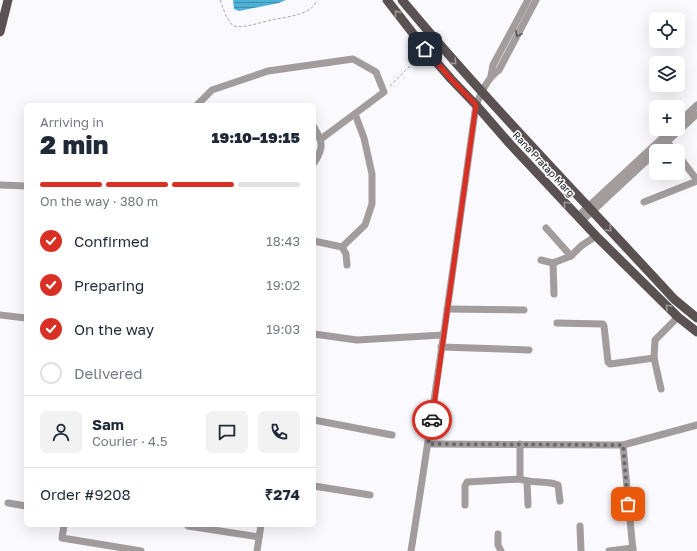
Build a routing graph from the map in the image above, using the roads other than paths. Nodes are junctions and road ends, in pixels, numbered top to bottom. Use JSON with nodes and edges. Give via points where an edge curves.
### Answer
{"nodes":[{"id":1,"x":8,"y":0,"type":"edge"},
{"id":2,"x":387,"y":0,"type":"edge"},
{"id":3,"x":402,"y":0,"type":"edge"},
{"id":4,"x":528,"y":0,"type":"edge"},
{"id":5,"x":536,"y":0,"type":"edge"},
{"id":6,"x":0,"y":32,"type":"edge"},
{"id":7,"x":434,"y":38,"type":"junction"},
{"id":8,"x":424,"y":48,"type":"junction"},
{"id":9,"x":491,"y":76,"type":"junction"},
{"id":10,"x":482,"y":91,"type":"junction"},
{"id":11,"x":199,"y":103,"type":"edge"},
{"id":12,"x":476,"y":105,"type":"junction"},
{"id":13,"x":697,"y":105,"type":"edge"},
{"id":14,"x":355,"y":114,"type":"junction"},
{"id":15,"x":692,"y":115,"type":"edge"},
{"id":16,"x":316,"y":130,"type":"edge"},
{"id":17,"x":665,"y":136,"type":"edge"},
{"id":18,"x":321,"y":139,"type":"junction"},
{"id":19,"x":667,"y":142,"type":"joint"},
{"id":20,"x":665,"y":144,"type":"edge"},
{"id":21,"x":649,"y":157,"type":"edge"},
{"id":22,"x":316,"y":160,"type":"edge"},
{"id":23,"x":685,"y":165,"type":"edge"},
{"id":24,"x":697,"y":180,"type":"edge"},
{"id":25,"x":0,"y":185,"type":"edge"},
{"id":26,"x":24,"y":186,"type":"edge"},
{"id":27,"x":644,"y":202,"type":"dead end"},
{"id":28,"x":590,"y":208,"type":"junction"},
{"id":29,"x":580,"y":219,"type":"junction"},
{"id":30,"x":546,"y":228,"type":"dead end"},
{"id":31,"x":596,"y":236,"type":"junction"},
{"id":32,"x":316,"y":241,"type":"edge"},
{"id":33,"x":342,"y":247,"type":"junction"},
{"id":34,"x":571,"y":256,"type":"junction"},
{"id":35,"x":541,"y":260,"type":"dead end"},
{"id":36,"x":553,"y":263,"type":"junction"},
{"id":37,"x":346,"y":265,"type":"dead end"},
{"id":38,"x":554,"y":294,"type":"dead end"},
{"id":39,"x":446,"y":309,"type":"junction"},
{"id":40,"x":524,"y":310,"type":"dead end"},
{"id":41,"x":0,"y":315,"type":"edge"},
{"id":42,"x":678,"y":317,"type":"junction"},
{"id":43,"x":24,"y":318,"type":"edge"},
{"id":44,"x":697,"y":318,"type":"edge"},
{"id":45,"x":557,"y":323,"type":"dead end"},
{"id":46,"x":697,"y":332,"type":"edge"},
{"id":47,"x":316,"y":334,"type":"edge"},
{"id":48,"x":443,"y":334,"type":"junction"},
{"id":49,"x":441,"y":347,"type":"junction"},
{"id":50,"x":529,"y":350,"type":"dead end"},
{"id":51,"x":654,"y":358,"type":"junction"},
{"id":52,"x":661,"y":389,"type":"dead end"},
{"id":53,"x":316,"y":420,"type":"edge"},
{"id":54,"x":697,"y":425,"type":"edge"},
{"id":55,"x":392,"y":435,"type":"dead end"},
{"id":56,"x":428,"y":444,"type":"junction"},
{"id":57,"x":520,"y":444,"type":"junction"},
{"id":58,"x":623,"y":445,"type":"junction"},
{"id":59,"x":520,"y":479,"type":"junction"},
{"id":60,"x":527,"y":482,"type":"junction"},
{"id":61,"x":316,"y":486,"type":"edge"},
{"id":62,"x":370,"y":495,"type":"dead end"},
{"id":63,"x":560,"y":501,"type":"dead end"},
{"id":64,"x":8,"y":503,"type":"dead end"},
{"id":65,"x":528,"y":504,"type":"dead end"},
{"id":66,"x":465,"y":505,"type":"dead end"},
{"id":67,"x":24,"y":506,"type":"edge"},
{"id":68,"x":580,"y":526,"type":"dead end"},
{"id":69,"x":64,"y":527,"type":"edge"},
{"id":70,"x":194,"y":527,"type":"edge"},
{"id":71,"x":261,"y":527,"type":"edge"},
{"id":72,"x":498,"y":534,"type":"dead end"},
{"id":73,"x":259,"y":537,"type":"junction"},
{"id":74,"x":633,"y":550,"type":"edge"},
{"id":75,"x":141,"y":551,"type":"edge"},
{"id":76,"x":257,"y":551,"type":"edge"},
{"id":77,"x":411,"y":551,"type":"edge"},
{"id":78,"x":500,"y":551,"type":"edge"},
{"id":79,"x":581,"y":551,"type":"edge"},
{"id":80,"x":609,"y":551,"type":"edge"}],
"edges":[{"from":1,"to":6,"type":"main road"},
{"from":8,"to":2,"type":"main road","name":"Rana Pratap Marg","one_way":true},
{"from":3,"to":7,"type":"main road","name":"Rana Pratap Marg"},
{"from":4,"to":9,"type":"street","via":[[492,66]]},
{"from":5,"to":9,"type":"street","one_way":true,"via":[[499,70]]},
{"from":7,"to":8,"type":"main road"},
{"from":7,"to":10,"type":"main road","name":"Rana Pratap Marg","one_way":true},
{"from":8,"to":12,"type":"main road","name":"Rana Pratap Marg"},
{"from":9,"to":10,"type":"street"},
{"from":10,"to":12,"type":"street"},
{"from":10,"to":28,"type":"main road","name":"Rana Pratap Marg"},
{"from":11,"to":14,"type":"street","via":[[212,90],[268,72],[353,59],[376,72],[384,92]]},
{"from":29,"to":12,"type":"main road","name":"Rana Pratap Marg","one_way":true},
{"from":12,"to":39,"type":"street"},
{"from":13,"to":15,"type":"street"},
{"from":14,"to":18,"type":"street"},
{"from":14,"to":33,"type":"street","via":[[364,138],[372,174],[372,204],[365,225]]},
{"from":15,"to":19,"type":"street"},
{"from":16,"to":18,"type":"street"},
{"from":17,"to":28,"type":"street"},
{"from":18,"to":22,"type":"street","via":[[320,153]]},
{"from":19,"to":20,"type":"street"},
{"from":21,"to":28,"type":"street"},
{"from":23,"to":24,"type":"street"},
{"from":24,"to":27,"type":"street"},
{"from":25,"to":26,"type":"street"},
{"from":28,"to":29,"type":"street"},
{"from":28,"to":44,"type":"main road","name":"Rana Pratap Marg","one_way":true,"via":[[674,299]]},
{"from":29,"to":31,"type":"main road","name":"Rana Pratap Marg"},
{"from":30,"to":34,"type":"street"},
{"from":31,"to":34,"type":"street"},
{"from":42,"to":31,"type":"main road","name":"Rana Pratap Marg","one_way":true},
{"from":32,"to":33,"type":"street"},
{"from":33,"to":37,"type":"street","via":[[346,254]]},
{"from":34,"to":36,"type":"street"},
{"from":35,"to":36,"type":"street"},
{"from":36,"to":38,"type":"street"},
{"from":39,"to":40,"type":"street"},
{"from":39,"to":48,"type":"street"},
{"from":41,"to":43,"type":"street"},
{"from":42,"to":46,"type":"main road","name":"Rana Pratap Marg"},
{"from":42,"to":51,"type":"street","via":[[655,340]]},
{"from":45,"to":51,"type":"street","via":[[602,324],[610,364]]},
{"from":47,"to":48,"type":"street","via":[[357,340]]},
{"from":48,"to":49,"type":"street"},
{"from":49,"to":50,"type":"street"},
{"from":49,"to":56,"type":"street"},
{"from":51,"to":52,"type":"street"},
{"from":53,"to":55,"type":"street"},
{"from":54,"to":58,"type":"street"},
{"from":56,"to":57,"type":"street"},
{"from":56,"to":77,"type":"street"},
{"from":57,"to":58,"type":"street"},
{"from":57,"to":59,"type":"street"},
{"from":58,"to":74,"type":"street"},
{"from":59,"to":60,"type":"street"},
{"from":59,"to":66,"type":"street","via":[[467,482]]},
{"from":60,"to":63,"type":"street","via":[[558,485]]},
{"from":60,"to":65,"type":"street"},
{"from":61,"to":62,"type":"street"},
{"from":64,"to":67,"type":"street"},
{"from":68,"to":79,"type":"street"},
{"from":69,"to":75,"type":"street","via":[[62,538]]},
{"from":70,"to":73,"type":"street"},
{"from":71,"to":73,"type":"street"},
{"from":72,"to":78,"type":"street"},
{"from":73,"to":76,"type":"street"},
{"from":74,"to":80,"type":"street"}]}
